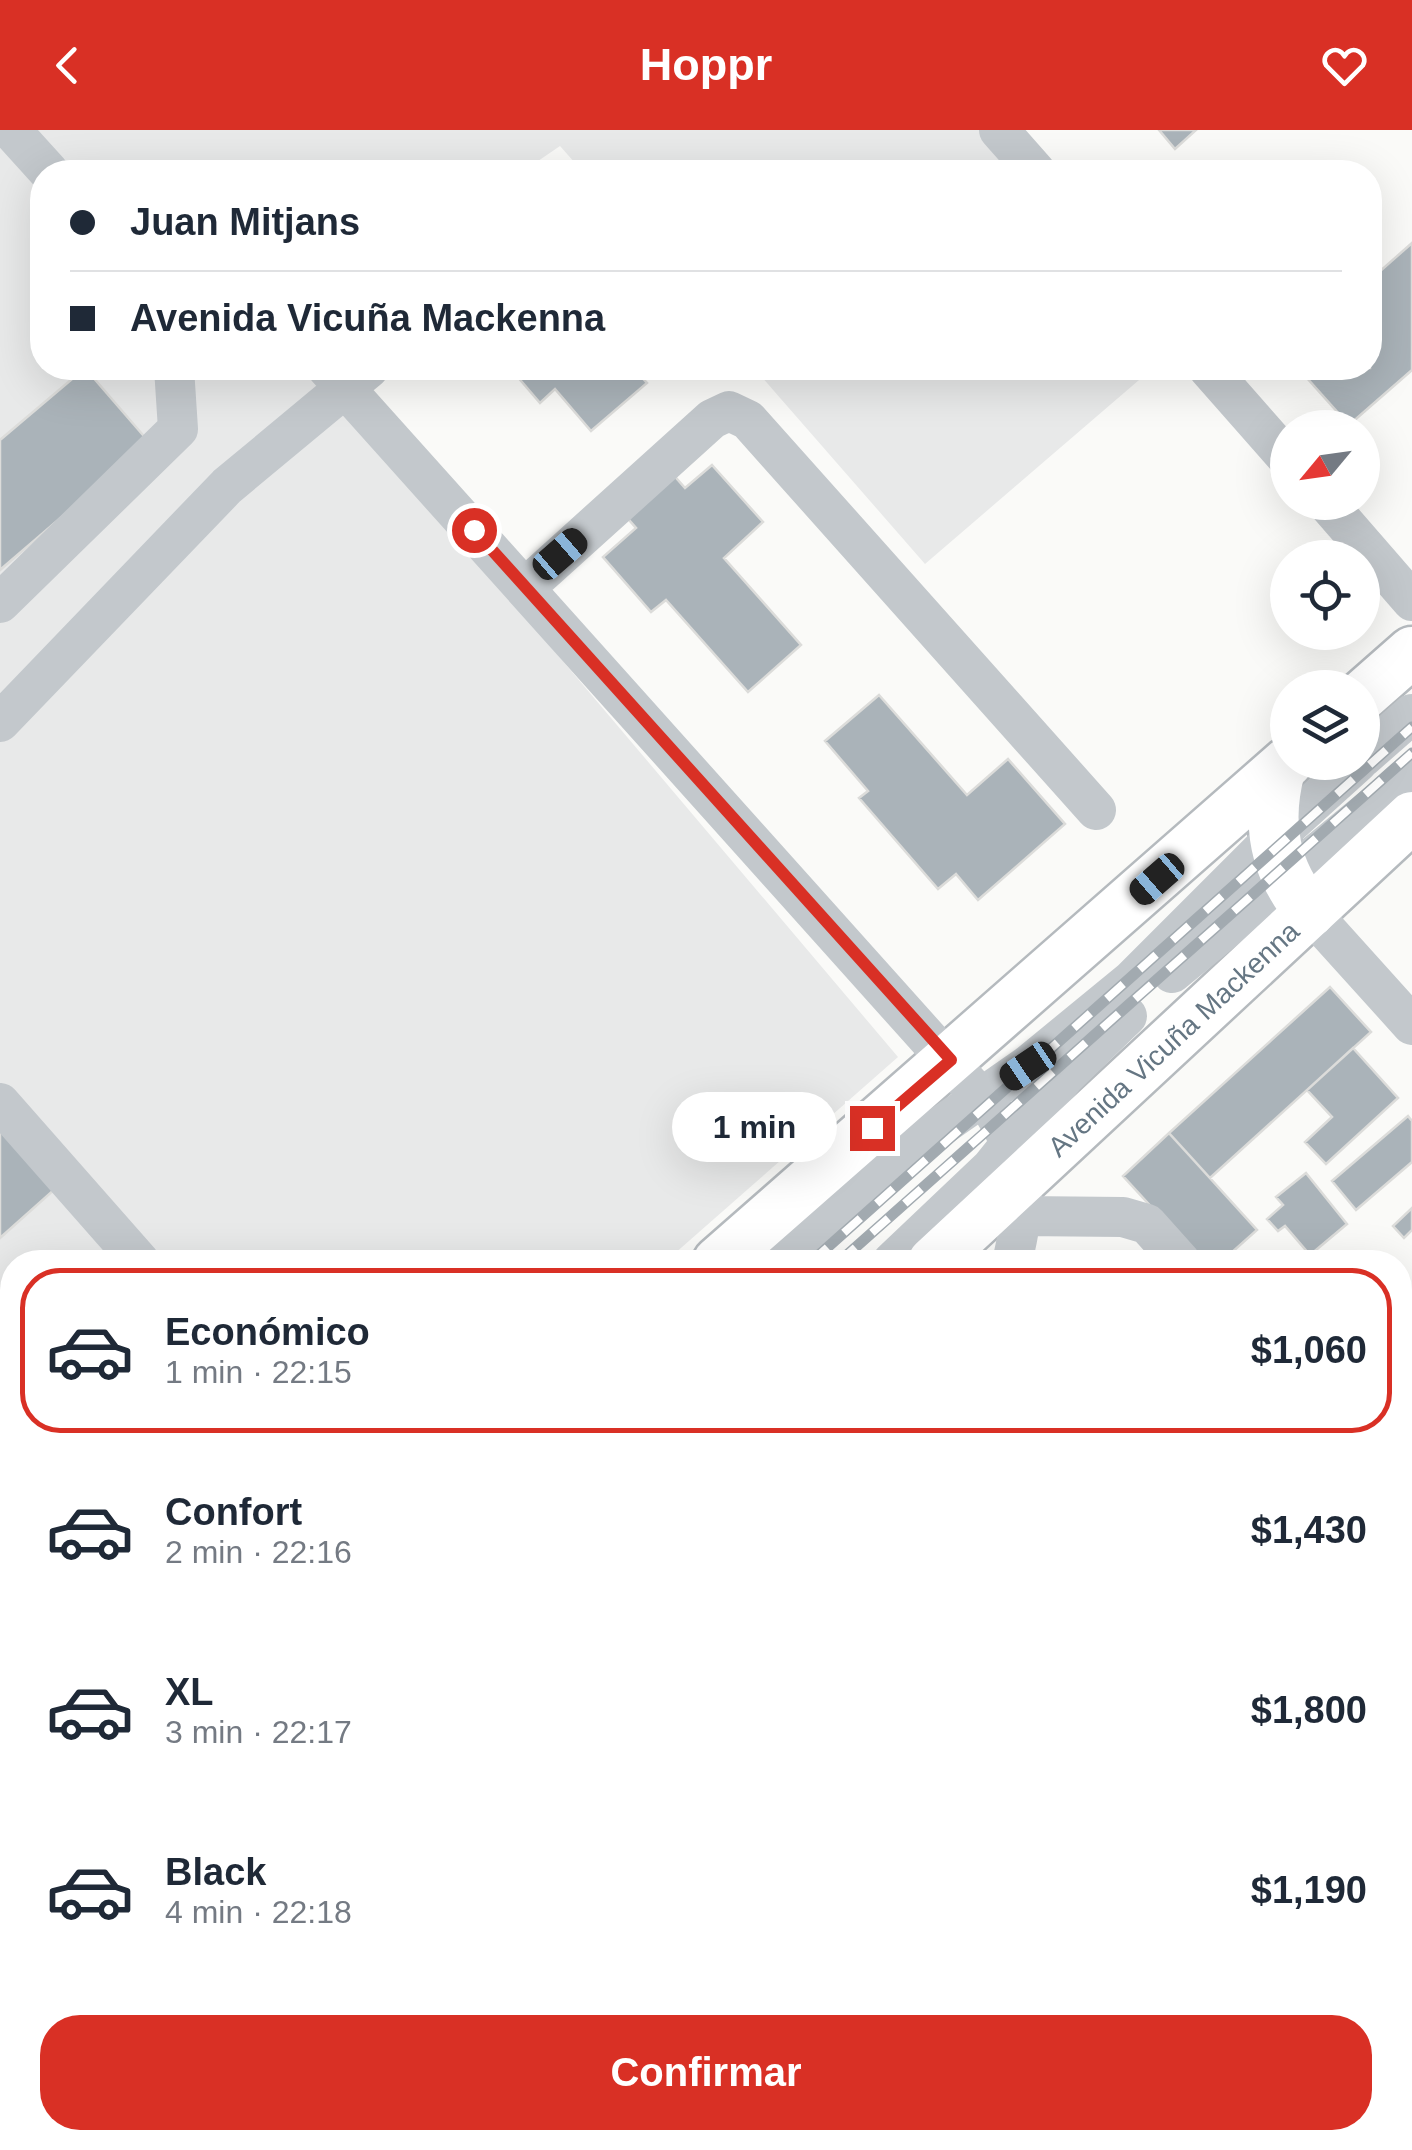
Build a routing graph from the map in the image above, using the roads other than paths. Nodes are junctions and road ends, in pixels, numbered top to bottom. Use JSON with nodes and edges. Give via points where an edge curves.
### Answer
{"nodes":[{"id":1,"x":10,"y":130,"type":"edge"},
{"id":2,"x":999,"y":130,"type":"edge"},
{"id":3,"x":38,"y":160,"type":"edge"},
{"id":4,"x":1025,"y":160,"type":"edge"},
{"id":5,"x":175,"y":380,"type":"edge"},
{"id":6,"x":341,"y":380,"type":"edge"},
{"id":7,"x":352,"y":380,"type":"edge"},
{"id":8,"x":1219,"y":380,"type":"edge"},
{"id":9,"x":1270,"y":439,"type":"edge"},
{"id":10,"x":1342,"y":520,"type":"edge"},
{"id":11,"x":526,"y":587,"type":"junction"},
{"id":12,"x":1412,"y":600,"type":"edge"},
{"id":13,"x":0,"y":603,"type":"edge"},
{"id":14,"x":1412,"y":652,"type":"edge"},
{"id":15,"x":1380,"y":680,"type":"edge"},
{"id":16,"x":1412,"y":714,"type":"edge"},
{"id":17,"x":0,"y":722,"type":"edge"},
{"id":18,"x":1380,"y":742,"type":"edge"},
{"id":19,"x":1412,"y":775,"type":"edge"},
{"id":20,"x":1270,"y":780,"type":"edge"},
{"id":21,"x":1281,"y":780,"type":"edge"},
{"id":22,"x":1348,"y":780,"type":"edge"},
{"id":23,"x":1096,"y":810,"type":"dead end"},
{"id":24,"x":1412,"y":817,"type":"edge"},
{"id":25,"x":1290,"y":877,"type":"junction"},
{"id":26,"x":1412,"y":1025,"type":"edge"},
{"id":27,"x":966,"y":1078,"type":"junction"},
{"id":28,"x":0,"y":1103,"type":"edge"},
{"id":29,"x":1019,"y":1180,"type":"junction"},
{"id":30,"x":129,"y":1250,"type":"edge"},
{"id":31,"x":734,"y":1250,"type":"edge"},
{"id":32,"x":786,"y":1250,"type":"edge"},
{"id":33,"x":911,"y":1250,"type":"edge"},
{"id":34,"x":946,"y":1250,"type":"edge"},
{"id":35,"x":1013,"y":1250,"type":"edge"},
{"id":36,"x":1171,"y":1250,"type":"edge"}],
"edges":[{"from":1,"to":3,"type":"street"},
{"from":2,"to":4,"type":"street"},
{"from":5,"to":13,"type":"street","via":[[178,430]]},
{"from":6,"to":17,"type":"street","via":[[226,486]]},
{"from":7,"to":11,"type":"street"},
{"from":8,"to":9,"type":"street"},
{"from":10,"to":12,"type":"street"},
{"from":11,"to":23,"type":"street","via":[[712,419],[729,412],[748,420]]},
{"from":11,"to":27,"type":"street"},
{"from":14,"to":15,"type":"main road"},
{"from":16,"to":18,"type":"street"},
{"from":19,"to":25,"type":"street"},
{"from":20,"to":27,"type":"main road"},
{"from":21,"to":25,"type":"main road","via":[[1272,815]]},
{"from":22,"to":25,"type":"street"},
{"from":24,"to":25,"type":"main road","name":"Avenida Vicuña Mackenna"},
{"from":25,"to":26,"type":"street"},
{"from":25,"to":27,"type":"street","via":[[1132,980],[1028,1066]]},
{"from":25,"to":29,"type":"main road","name":"Avenida Vicuña Mackenna"},
{"from":27,"to":29,"type":"street"},
{"from":27,"to":31,"type":"main road"},
{"from":27,"to":32,"type":"street","via":[[884,1165]]},
{"from":28,"to":30,"type":"street"},
{"from":29,"to":33,"type":"street"},
{"from":29,"to":34,"type":"main road","name":"Avenida Vicuña Mackenna"},
{"from":29,"to":35,"type":"street"},
{"from":29,"to":36,"type":"street","via":[[1146,1224]]}]}
